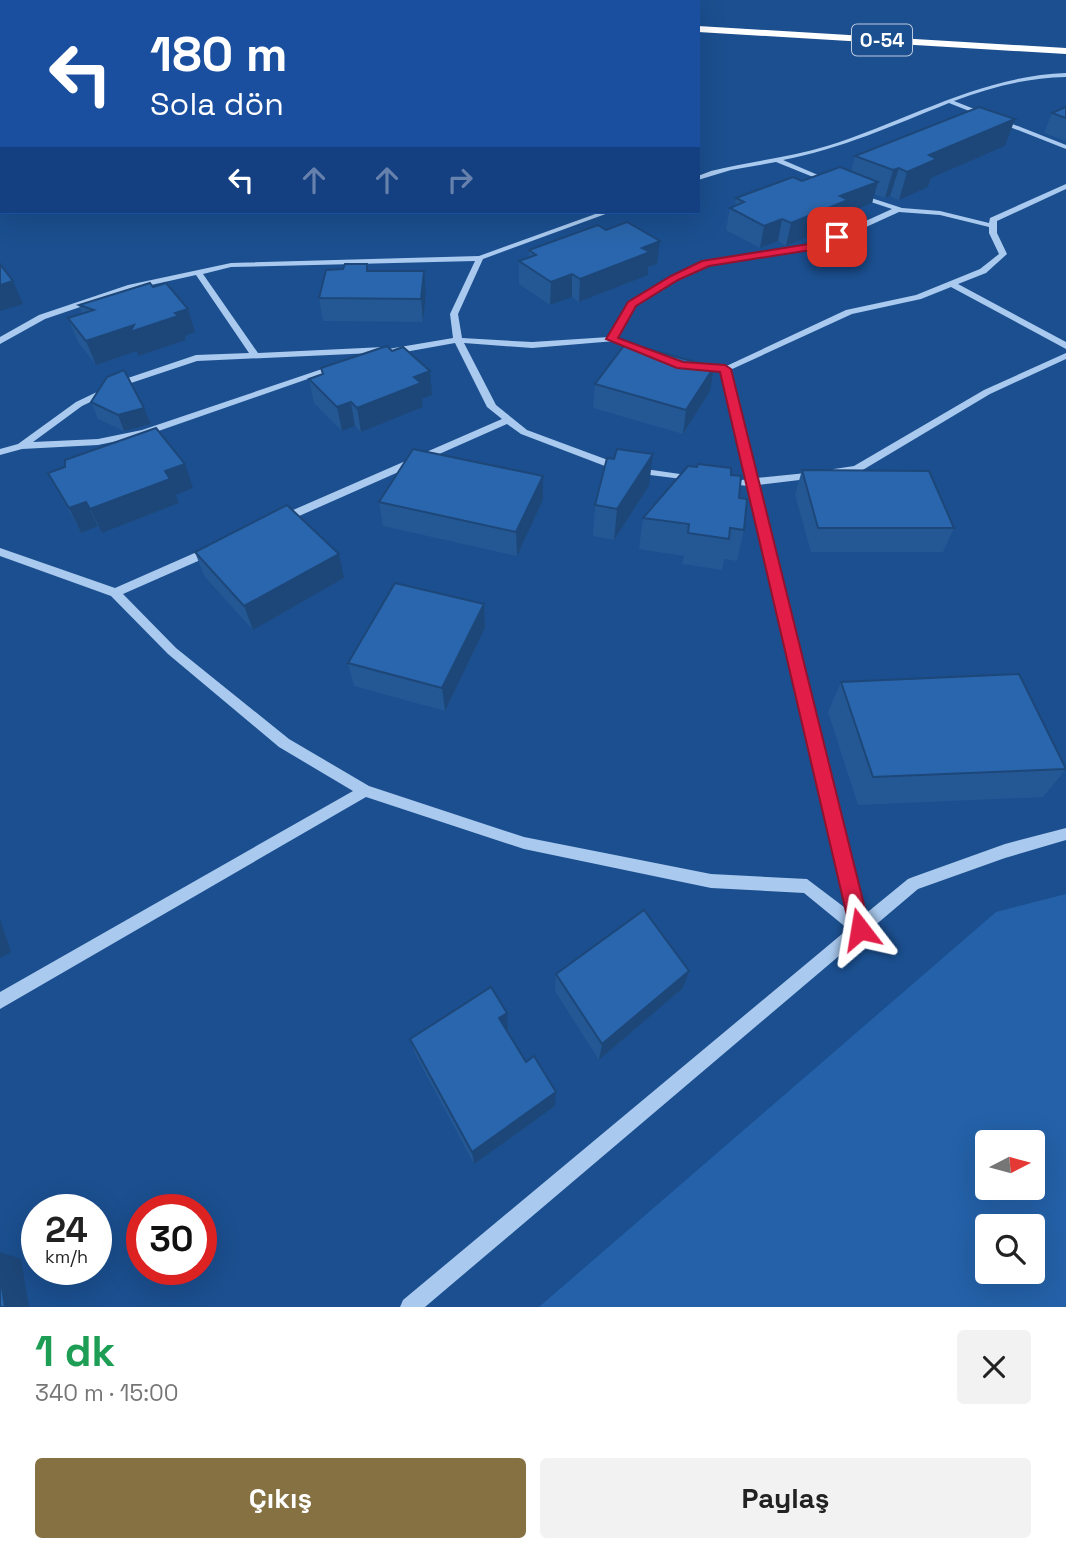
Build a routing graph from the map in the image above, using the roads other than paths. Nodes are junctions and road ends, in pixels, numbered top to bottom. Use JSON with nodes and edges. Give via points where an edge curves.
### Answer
{"nodes":[{"id":1,"x":700,"y":18,"type":"edge"},
{"id":2,"x":722,"y":19,"type":"dead end"},
{"id":3,"x":838,"y":26,"type":"dead end"},
{"id":4,"x":700,"y":29,"type":"edge"},
{"id":5,"x":1066,"y":40,"type":"edge"},
{"id":6,"x":1066,"y":51,"type":"edge"},
{"id":7,"x":1024,"y":71,"type":"dead end"},
{"id":8,"x":1052,"y":74,"type":"junction"},
{"id":9,"x":1066,"y":75,"type":"edge"},
{"id":10,"x":951,"y":102,"type":"junction"},
{"id":11,"x":1066,"y":147,"type":"edge"},
{"id":12,"x":778,"y":161,"type":"junction"},
{"id":13,"x":700,"y":178,"type":"edge"},
{"id":14,"x":838,"y":186,"type":"edge"},
{"id":15,"x":1066,"y":186,"type":"edge"},
{"id":16,"x":849,"y":190,"type":"edge"},
{"id":17,"x":898,"y":209,"type":"junction"},
{"id":18,"x":601,"y":214,"type":"edge"},
{"id":19,"x":993,"y":226,"type":"junction"},
{"id":20,"x":480,"y":258,"type":"junction"},
{"id":21,"x":198,"y":273,"type":"junction"},
{"id":22,"x":952,"y":284,"type":"junction"},
{"id":23,"x":612,"y":339,"type":"junction"},
{"id":24,"x":458,"y":340,"type":"junction"},
{"id":25,"x":0,"y":341,"type":"edge"},
{"id":26,"x":622,"y":344,"type":"edge"},
{"id":27,"x":1066,"y":346,"type":"edge"},
{"id":28,"x":391,"y":349,"type":"junction"},
{"id":29,"x":256,"y":356,"type":"junction"},
{"id":30,"x":1066,"y":356,"type":"edge"},
{"id":31,"x":508,"y":420,"type":"junction"},
{"id":32,"x":22,"y":446,"type":"junction"},
{"id":33,"x":0,"y":453,"type":"edge"},
{"id":34,"x":712,"y":481,"type":"edge"},
{"id":35,"x":752,"y":482,"type":"junction"},
{"id":36,"x":738,"y":483,"type":"edge"},
{"id":37,"x":267,"y":526,"type":"edge"},
{"id":38,"x":216,"y":548,"type":"edge"},
{"id":39,"x":0,"y":552,"type":"edge"},
{"id":40,"x":114,"y":593,"type":"junction"},
{"id":41,"x":365,"y":791,"type":"junction"},
{"id":42,"x":1066,"y":834,"type":"edge"},
{"id":43,"x":860,"y":929,"type":"junction"},
{"id":44,"x":0,"y":1001,"type":"edge"},
{"id":45,"x":410,"y":1307,"type":"edge"}],
"edges":[{"from":1,"to":2,"type":"highway"},
{"from":3,"to":5,"type":"highway","number":"O-54"},
{"from":4,"to":6,"type":"highway","number":"O-54"},
{"from":7,"to":8,"type":"street"},
{"from":8,"to":9,"type":"street"},
{"from":8,"to":10,"type":"street","via":[[1021,77]]},
{"from":10,"to":11,"type":"street"},
{"from":10,"to":12,"type":"street","via":[[832,147]]},
{"from":12,"to":13,"type":"street"},
{"from":12,"to":14,"type":"street"},
{"from":15,"to":19,"type":"street","via":[[993,220]]},
{"from":16,"to":17,"type":"street"},
{"from":17,"to":19,"type":"street"},
{"from":17,"to":23,"type":"street","via":[[817,246],[706,264],[674,278],[632,304]]},
{"from":18,"to":20,"type":"street"},
{"from":19,"to":22,"type":"street","via":[[1003,254],[983,271]]},
{"from":20,"to":21,"type":"street","via":[[232,265]]},
{"from":20,"to":24,"type":"street","via":[[454,314]]},
{"from":21,"to":25,"type":"street","via":[[131,287],[42,317]]},
{"from":21,"to":29,"type":"street"},
{"from":22,"to":27,"type":"street"},
{"from":22,"to":35,"type":"street","via":[[849,312],[719,368]]},
{"from":23,"to":24,"type":"street","via":[[531,345]]},
{"from":23,"to":26,"type":"street"},
{"from":24,"to":28,"type":"street"},
{"from":24,"to":31,"type":"street","via":[[492,407]]},
{"from":28,"to":29,"type":"street"},
{"from":28,"to":32,"type":"street","via":[[144,433],[98,442]]},
{"from":29,"to":32,"type":"street","via":[[196,358],[125,382],[79,404]]},
{"from":30,"to":35,"type":"street","via":[[987,393],[857,469]]},
{"from":31,"to":34,"type":"street","via":[[524,432],[622,469]]},
{"from":31,"to":37,"type":"street"},
{"from":32,"to":33,"type":"street"},
{"from":35,"to":36,"type":"street"},
{"from":35,"to":43,"type":"street"},
{"from":38,"to":40,"type":"street"},
{"from":39,"to":40,"type":"street"},
{"from":40,"to":41,"type":"street","via":[[172,651],[284,743]]},
{"from":41,"to":43,"type":"street","via":[[524,842],[711,881],[807,886]]},
{"from":41,"to":44,"type":"street"},
{"from":42,"to":43,"type":"street","via":[[913,884]]},
{"from":43,"to":45,"type":"street"}]}
